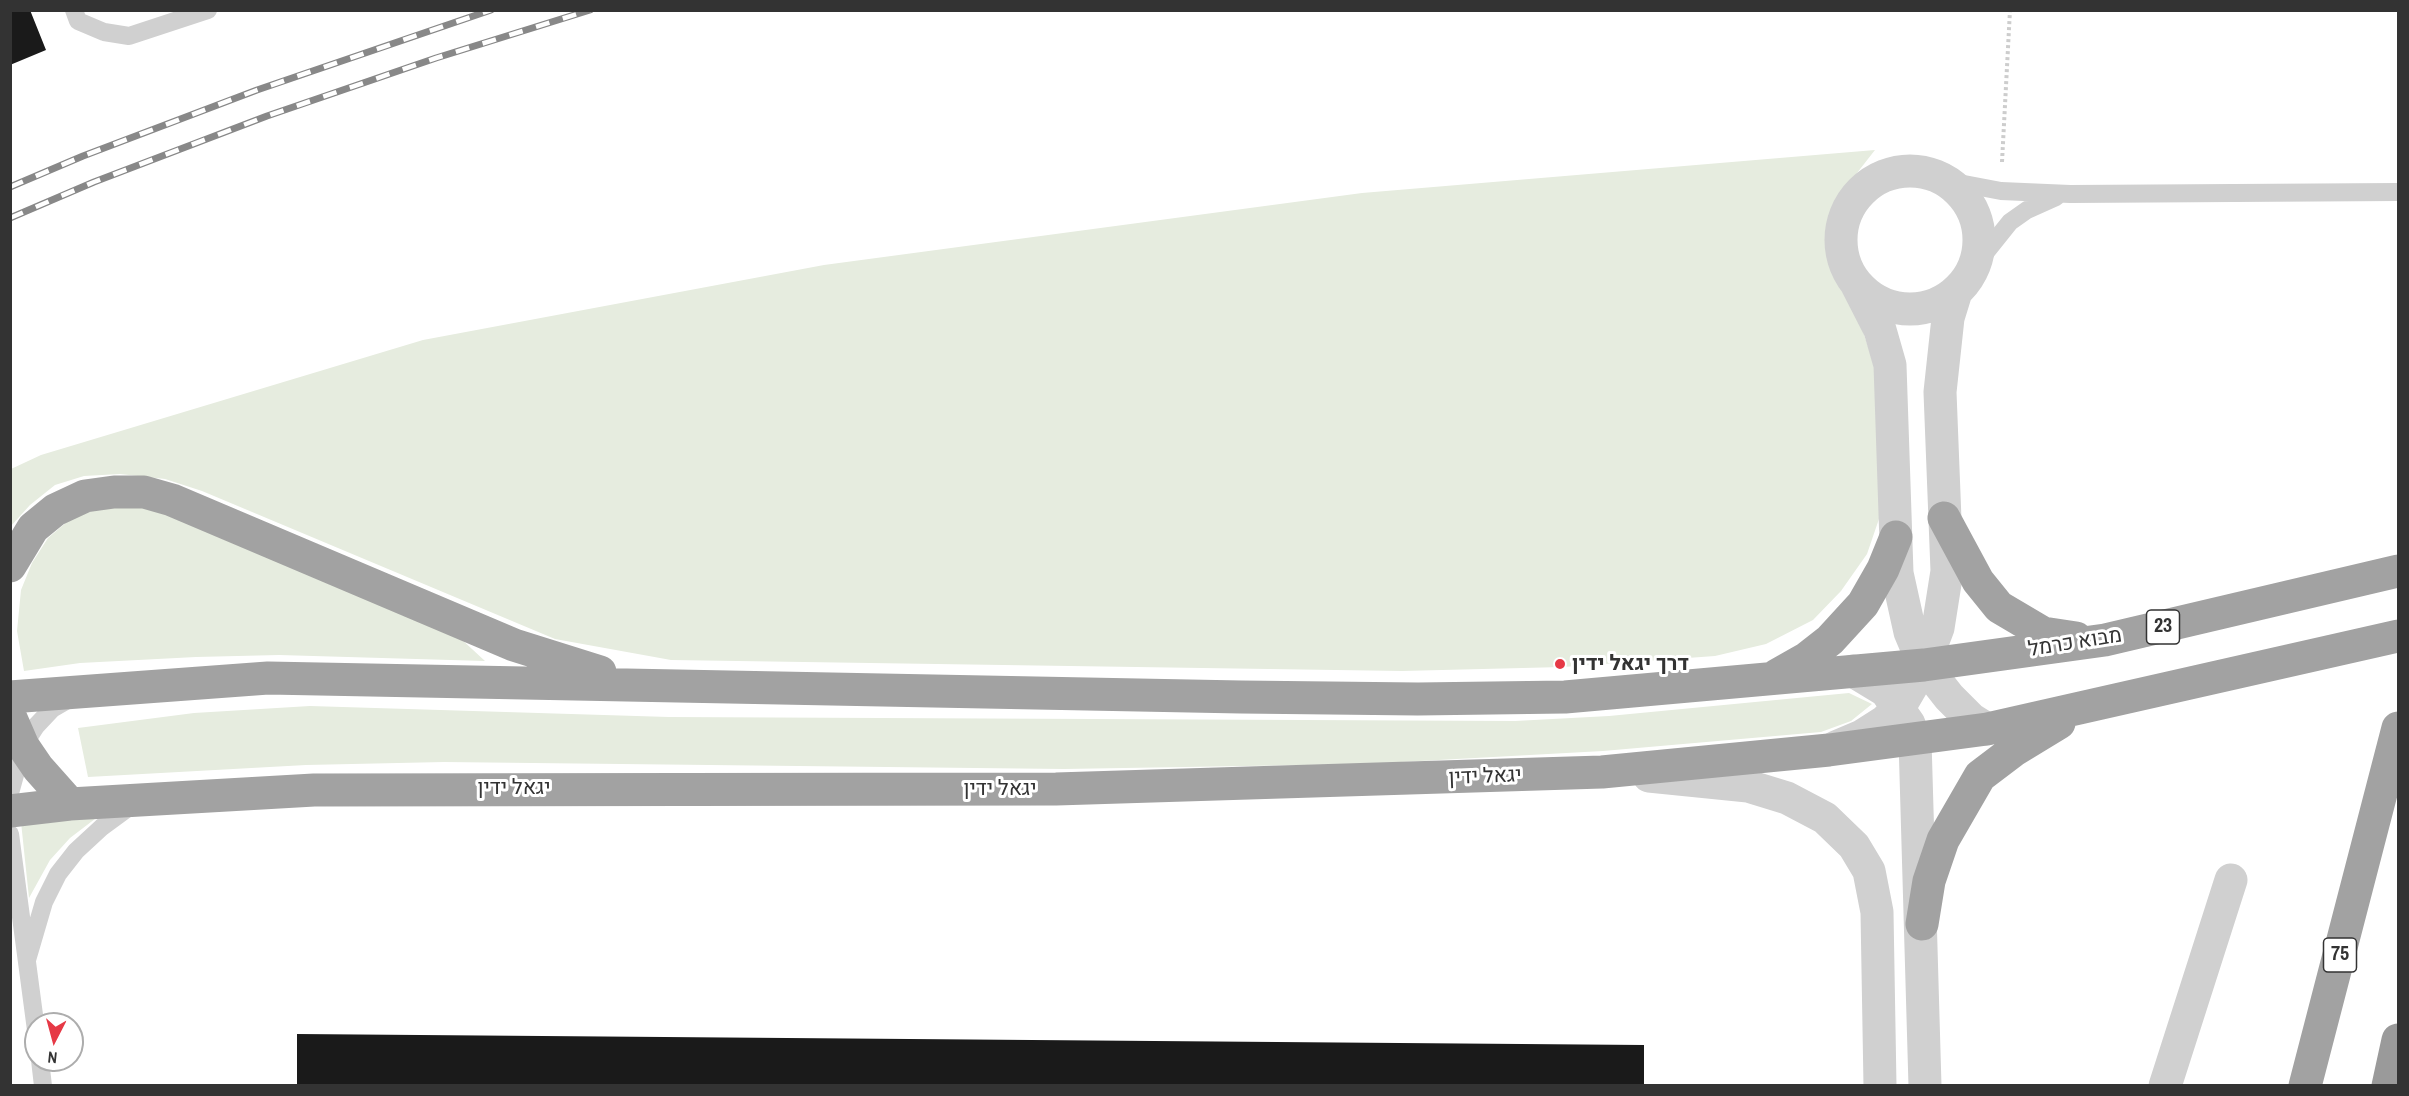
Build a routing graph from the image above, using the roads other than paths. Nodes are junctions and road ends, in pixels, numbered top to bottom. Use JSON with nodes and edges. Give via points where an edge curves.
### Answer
{"nodes":[{"id":1,"x":74,"y":10,"type":"edge"},
{"id":2,"x":208,"y":10,"type":"edge"},
{"id":3,"x":1943,"y":180,"type":"junction"},
{"id":4,"x":2398,"y":192,"type":"edge"},
{"id":5,"x":2070,"y":194,"type":"junction"},
{"id":6,"x":1965,"y":279,"type":"junction"},
{"id":7,"x":1857,"y":285,"type":"junction"},
{"id":8,"x":1944,"y":518,"type":"junction"},
{"id":9,"x":1896,"y":537,"type":"junction"},
{"id":10,"x":10,"y":566,"type":"edge"},
{"id":11,"x":2398,"y":571,"type":"edge"},
{"id":12,"x":2398,"y":636,"type":"edge"},
{"id":13,"x":2105,"y":640,"type":"junction"},
{"id":14,"x":1924,"y":665,"type":"junction"},
{"id":15,"x":1853,"y":671,"type":"junction"},
{"id":16,"x":1769,"y":679,"type":"junction"},
{"id":17,"x":658,"y":685,"type":"junction"},
{"id":18,"x":92,"y":689,"type":"junction"},
{"id":19,"x":10,"y":696,"type":"edge"},
{"id":20,"x":2090,"y":707,"type":"junction"},
{"id":21,"x":1899,"y":708,"type":"junction"},
{"id":22,"x":10,"y":716,"type":"edge"},
{"id":23,"x":2398,"y":728,"type":"edge"},
{"id":24,"x":1987,"y":729,"type":"junction"},
{"id":25,"x":1915,"y":740,"type":"junction"},
{"id":26,"x":23,"y":746,"type":"junction"},
{"id":27,"x":1829,"y":750,"type":"junction"},
{"id":28,"x":1602,"y":772,"type":"junction"},
{"id":29,"x":10,"y":793,"type":"edge"},
{"id":30,"x":140,"y":800,"type":"junction"},
{"id":31,"x":70,"y":804,"type":"junction"},
{"id":32,"x":10,"y":811,"type":"edge"},
{"id":33,"x":10,"y":834,"type":"edge"},
{"id":34,"x":2231,"y":880,"type":"dead end"},
{"id":35,"x":1922,"y":924,"type":"junction"},
{"id":36,"x":27,"y":960,"type":"junction"},
{"id":37,"x":34,"y":1012,"type":"edge"},
{"id":38,"x":2398,"y":1040,"type":"edge"},
{"id":39,"x":1880,"y":1086,"type":"edge"},
{"id":40,"x":1925,"y":1086,"type":"edge"},
{"id":41,"x":2165,"y":1086,"type":"edge"},
{"id":42,"x":2305,"y":1086,"type":"edge"},
{"id":43,"x":2388,"y":1086,"type":"edge"}],
"edges":[{"from":1,"to":2,"type":"lane","via":[[78,21],[104,32],[129,36]]},
{"from":3,"to":5,"type":"lane","via":[[2001,191]]},
{"from":3,"to":6,"type":"street","via":[[1959,192],[1978,227],[1979,247]]},
{"from":3,"to":7,"type":"street","via":[[1917,172],[1890,174],[1856,196],[1844,220],[1841,240],[1844,261]]},
{"from":4,"to":5,"type":"lane"},
{"from":5,"to":6,"type":"lane","via":[[2047,200],[2018,216]]},
{"from":6,"to":7,"type":"street","via":[[1923,308],[1899,308],[1876,300]]},
{"from":6,"to":8,"type":"street","via":[[1948,318],[1941,392]]},
{"from":7,"to":9,"type":"street","via":[[1880,330],[1890,365]]},
{"from":8,"to":13,"type":"highway","via":[[1978,581],[1999,607],[2043,633]]},
{"from":8,"to":14,"type":"street","via":[[1944,602]]},
{"from":9,"to":14,"type":"street","via":[[1902,603]]},
{"from":9,"to":16,"type":"highway","via":[[1863,604],[1807,658]]},
{"from":10,"to":17,"type":"highway","via":[[33,528],[55,510],[85,496],[144,492],[172,500],[514,645],[574,665]]},
{"from":11,"to":13,"type":"highway","name":"מבוא כרמל","number":"23"},
{"from":12,"to":20,"type":"highway"},
{"from":13,"to":14,"type":"highway","name":"מבוא כרמל","number":"23"},
{"from":14,"to":15,"type":"highway"},
{"from":14,"to":21,"type":"street"},
{"from":14,"to":24,"type":"street","via":[[1948,697]]},
{"from":15,"to":16,"type":"highway"},
{"from":15,"to":21,"type":"street","via":[[1886,691]]},
{"from":16,"to":17,"type":"highway","via":[[1565,697],[1461,699]]},
{"from":17,"to":18,"type":"highway","via":[[268,678]]},
{"from":18,"to":19,"type":"highway"},
{"from":18,"to":26,"type":"lane","via":[[52,709]]},
{"from":20,"to":24,"type":"highway"},
{"from":20,"to":35,"type":"highway","via":[[2013,751],[1980,776],[1943,840],[1929,881]]},
{"from":21,"to":25,"type":"street"},
{"from":21,"to":27,"type":"street","via":[[1862,736]]},
{"from":22,"to":26,"type":"highway"},
{"from":23,"to":42,"type":"highway","number":"75"},
{"from":24,"to":25,"type":"highway","name":"יגאל ידין"},
{"from":25,"to":27,"type":"highway","name":"יגאל ידין"},
{"from":25,"to":35,"type":"street"},
{"from":26,"to":29,"type":"lane"},
{"from":26,"to":31,"type":"highway"},
{"from":27,"to":28,"type":"highway","name":"יגאל ידין"},
{"from":28,"to":30,"type":"highway","name":"יגאל ידין","via":[[1056,789],[315,790]]},
{"from":28,"to":39,"type":"street","via":[[1748,786],[1787,798],[1826,818],[1854,846],[1869,871],[1877,912]]},
{"from":30,"to":31,"type":"highway","name":"יגאל ידין"},
{"from":30,"to":36,"type":"lane","via":[[102,826],[58,874],[44,902]]},
{"from":31,"to":32,"type":"highway","name":"יגאל ידין"},
{"from":33,"to":36,"type":"lane"},
{"from":34,"to":41,"type":"street"},
{"from":35,"to":40,"type":"street"},
{"from":36,"to":37,"type":"lane"},
{"from":38,"to":43,"type":"highway"}]}
